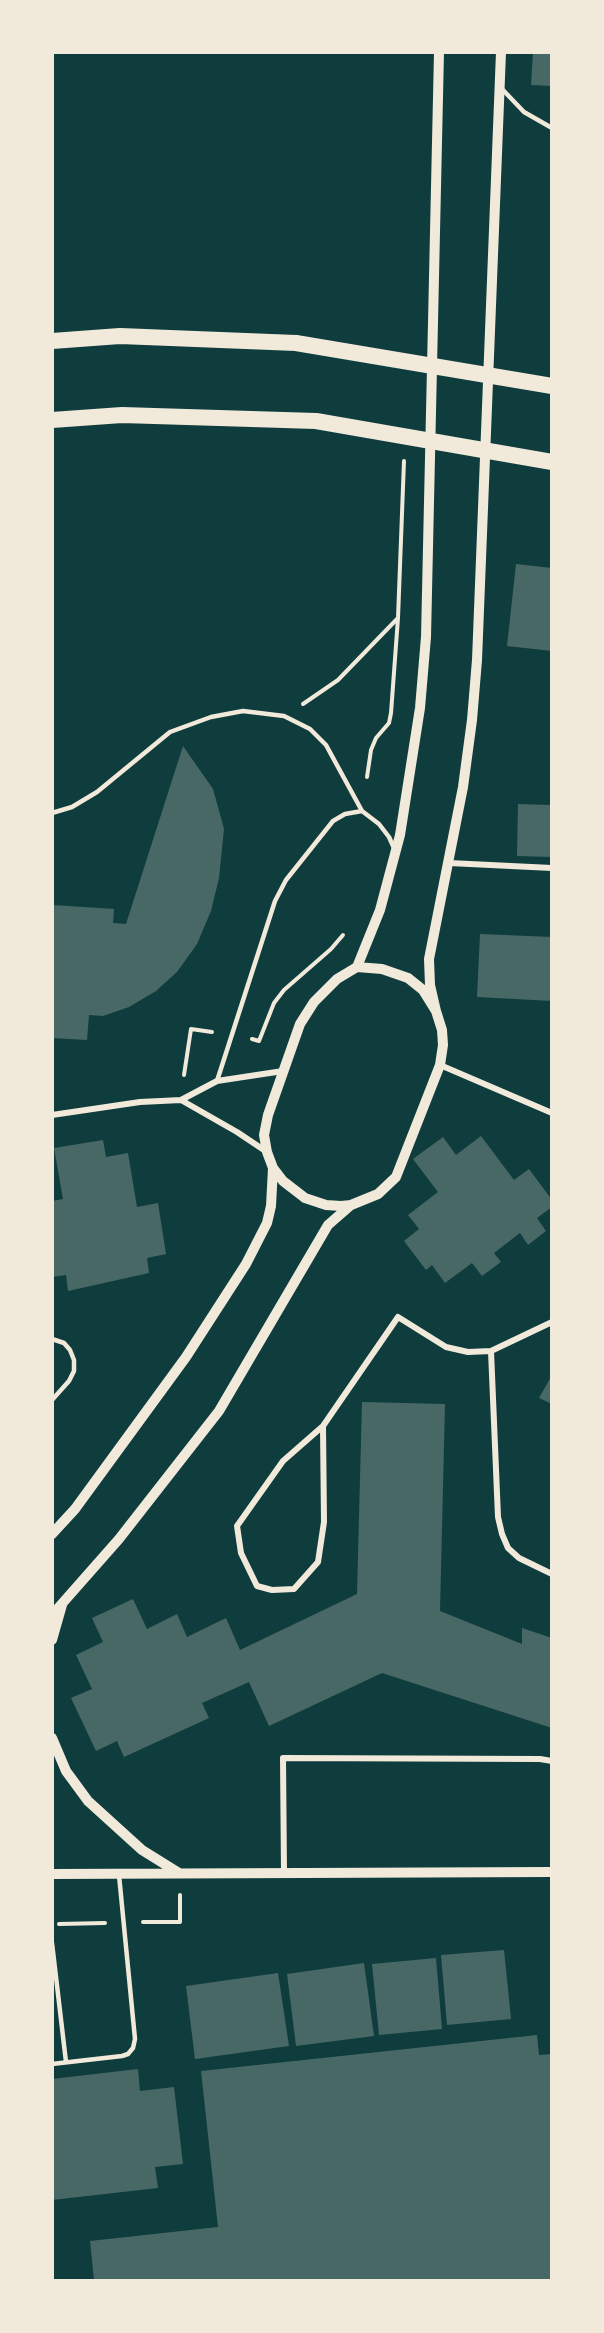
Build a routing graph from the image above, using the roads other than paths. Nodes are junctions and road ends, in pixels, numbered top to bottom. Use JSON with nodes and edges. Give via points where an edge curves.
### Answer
{"nodes":[{"id":1,"x":439,"y":52,"type":"edge"},
{"id":2,"x":501,"y":52,"type":"edge"},
{"id":3,"x":500,"y":87,"type":"junction"},
{"id":4,"x":552,"y":128,"type":"edge"},
{"id":5,"x":52,"y":341,"type":"edge"},
{"id":6,"x":552,"y":386,"type":"edge"},
{"id":7,"x":52,"y":420,"type":"edge"},
{"id":8,"x":552,"y":462,"type":"edge"},
{"id":9,"x":362,"y":810,"type":"junction"},
{"id":10,"x":52,"y":813,"type":"edge"},
{"id":11,"x":395,"y":852,"type":"junction"},
{"id":12,"x":449,"y":863,"type":"junction"},
{"id":13,"x":552,"y":868,"type":"edge"},
{"id":14,"x":357,"y":967,"type":"junction"},
{"id":15,"x":436,"y":1011,"type":"junction"},
{"id":16,"x":440,"y":1065,"type":"junction"},
{"id":17,"x":283,"y":1071,"type":"junction"},
{"id":18,"x":217,"y":1081,"type":"junction"},
{"id":19,"x":181,"y":1100,"type":"junction"},
{"id":20,"x":552,"y":1113,"type":"edge"},
{"id":21,"x":52,"y":1114,"type":"edge"},
{"id":22,"x":267,"y":1152,"type":"junction"},
{"id":23,"x":273,"y":1168,"type":"junction"},
{"id":24,"x":351,"y":1205,"type":"junction"},
{"id":25,"x":552,"y":1322,"type":"edge"},
{"id":26,"x":52,"y":1339,"type":"edge"},
{"id":27,"x":491,"y":1351,"type":"junction"},
{"id":28,"x":52,"y":1400,"type":"edge"},
{"id":29,"x":323,"y":1426,"type":"junction"},
{"id":30,"x":52,"y":1534,"type":"edge"},
{"id":31,"x":552,"y":1574,"type":"edge"},
{"id":32,"x":62,"y":1604,"type":"junction"},
{"id":33,"x":52,"y":1615,"type":"edge"},
{"id":34,"x":52,"y":1640,"type":"edge"},
{"id":35,"x":52,"y":1738,"type":"edge"},
{"id":36,"x":552,"y":1761,"type":"edge"},
{"id":37,"x":552,"y":1872,"type":"edge"},
{"id":38,"x":179,"y":1873,"type":"junction"},
{"id":39,"x":284,"y":1873,"type":"junction"},
{"id":40,"x":52,"y":1874,"type":"edge"},
{"id":41,"x":119,"y":1874,"type":"junction"},
{"id":42,"x":52,"y":1943,"type":"edge"},
{"id":43,"x":66,"y":2062,"type":"junction"},
{"id":44,"x":52,"y":2064,"type":"edge"}],
"edges":[{"from":1,"to":11,"type":"street","via":[[426,637],[420,708]]},
{"from":2,"to":3,"type":"street"},
{"from":3,"to":4,"type":"lane","via":[[524,112]]},
{"from":3,"to":12,"type":"street","via":[[477,660],[472,720]]},
{"from":5,"to":6,"type":"highway","via":[[120,336],[296,343]]},
{"from":7,"to":8,"type":"highway","via":[[122,415],[316,421]]},
{"from":9,"to":10,"type":"lane","via":[[326,745],[310,729],[284,716],[243,711],[210,717],[170,732],[98,792]]},
{"from":9,"to":11,"type":"lane","via":[[379,824]]},
{"from":9,"to":18,"type":"lane","via":[[333,821],[285,880]]},
{"from":11,"to":14,"type":"street","via":[[380,910]]},
{"from":12,"to":13,"type":"street"},
{"from":12,"to":15,"type":"street","via":[[429,958]]},
{"from":14,"to":15,"type":"street","via":[[382,969],[408,978],[423,990]]},
{"from":14,"to":17,"type":"street","via":[[337,979],[314,1002],[300,1024]]},
{"from":15,"to":16,"type":"street","via":[[442,1030]]},
{"from":16,"to":20,"type":"street"},
{"from":16,"to":24,"type":"street","via":[[396,1177],[378,1194]]},
{"from":17,"to":18,"type":"street"},
{"from":17,"to":22,"type":"street","via":[[268,1114],[264,1135]]},
{"from":18,"to":19,"type":"street"},
{"from":19,"to":21,"type":"street"},
{"from":19,"to":22,"type":"street"},
{"from":22,"to":23,"type":"street"},
{"from":23,"to":24,"type":"street","via":[[305,1198],[326,1205]]},
{"from":23,"to":30,"type":"street","via":[[267,1223],[246,1264],[186,1357],[75,1509]]},
{"from":24,"to":32,"type":"street","via":[[328,1225],[219,1411],[119,1539]]},
{"from":25,"to":27,"type":"street"},
{"from":26,"to":28,"type":"lane","via":[[70,1350],[74,1371]]},
{"from":27,"to":29,"type":"street","via":[[468,1352],[446,1347],[398,1317]]},
{"from":27,"to":31,"type":"street","via":[[501,1534],[519,1558]]},
{"from":29,"to":29,"type":"street","via":[[324,1522],[318,1562],[294,1589],[257,1586],[241,1553],[237,1526],[283,1461]]},
{"from":32,"to":33,"type":"street"},
{"from":32,"to":34,"type":"street"},
{"from":35,"to":38,"type":"street","via":[[66,1772],[88,1801],[142,1850]]},
{"from":36,"to":39,"type":"street","via":[[283,1758]]},
{"from":37,"to":39,"type":"street"},
{"from":38,"to":39,"type":"street"},
{"from":38,"to":41,"type":"street"},
{"from":40,"to":41,"type":"street"},
{"from":41,"to":43,"type":"lane","via":[[133,2048],[122,2056]]},
{"from":42,"to":43,"type":"lane"},
{"from":43,"to":44,"type":"lane"}]}
